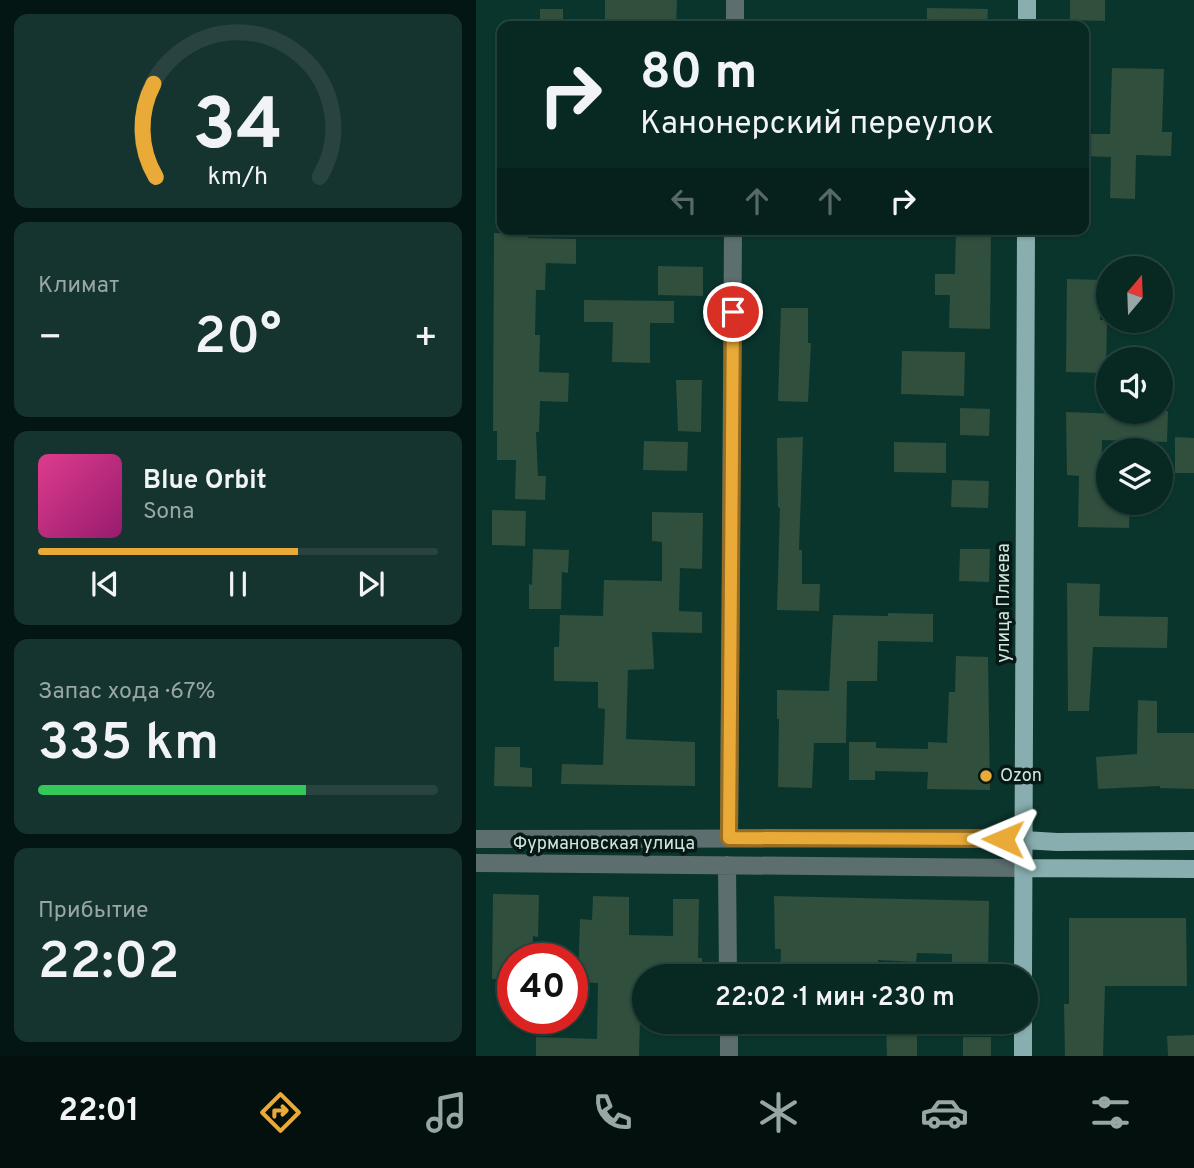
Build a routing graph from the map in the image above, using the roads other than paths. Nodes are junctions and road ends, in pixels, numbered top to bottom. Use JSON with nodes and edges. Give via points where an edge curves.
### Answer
{"nodes":[{"id":1,"x":735,"y":0,"type":"edge"},
{"id":2,"x":1027,"y":0,"type":"edge"},
{"id":3,"x":735,"y":21,"type":"edge"},
{"id":4,"x":1027,"y":21,"type":"edge"},
{"id":5,"x":733,"y":235,"type":"edge"},
{"id":6,"x":1026,"y":235,"type":"edge"},
{"id":7,"x":729,"y":838,"type":"junction"},
{"id":8,"x":476,"y":839,"type":"edge"},
{"id":9,"x":1024,"y":840,"type":"junction"},
{"id":10,"x":1194,"y":841,"type":"edge"},
{"id":11,"x":476,"y":863,"type":"edge"},
{"id":12,"x":727,"y":865,"type":"junction"},
{"id":13,"x":1024,"y":868,"type":"junction"},
{"id":14,"x":1194,"y":869,"type":"edge"},
{"id":15,"x":728,"y":964,"type":"edge"},
{"id":16,"x":1023,"y":964,"type":"edge"},
{"id":17,"x":729,"y":1034,"type":"edge"},
{"id":18,"x":1023,"y":1034,"type":"edge"},
{"id":19,"x":729,"y":1056,"type":"edge"},
{"id":20,"x":1023,"y":1056,"type":"edge"}],
"edges":[{"from":1,"to":3,"type":"street"},
{"from":2,"to":4,"type":"main road"},
{"from":5,"to":7,"type":"street"},
{"from":6,"to":9,"type":"main road","name":"улица Плиева"},
{"from":7,"to":8,"type":"street","name":"Фурмановская улица"},
{"from":7,"to":9,"type":"street","name":"Фурмановская улица"},
{"from":9,"to":10,"type":"main road","name":"Фурмановская улица"},
{"from":9,"to":13,"type":"main road","name":"улица Плиева"},
{"from":11,"to":12,"type":"street","name":"Фурмановская улица"},
{"from":12,"to":13,"type":"street","name":"Фурмановская улица"},
{"from":12,"to":15,"type":"street"},
{"from":13,"to":14,"type":"main road","name":"Фурмановская улица"},
{"from":13,"to":16,"type":"main road","name":"улица Плиева"},
{"from":17,"to":19,"type":"street"},
{"from":18,"to":20,"type":"main road"}]}
